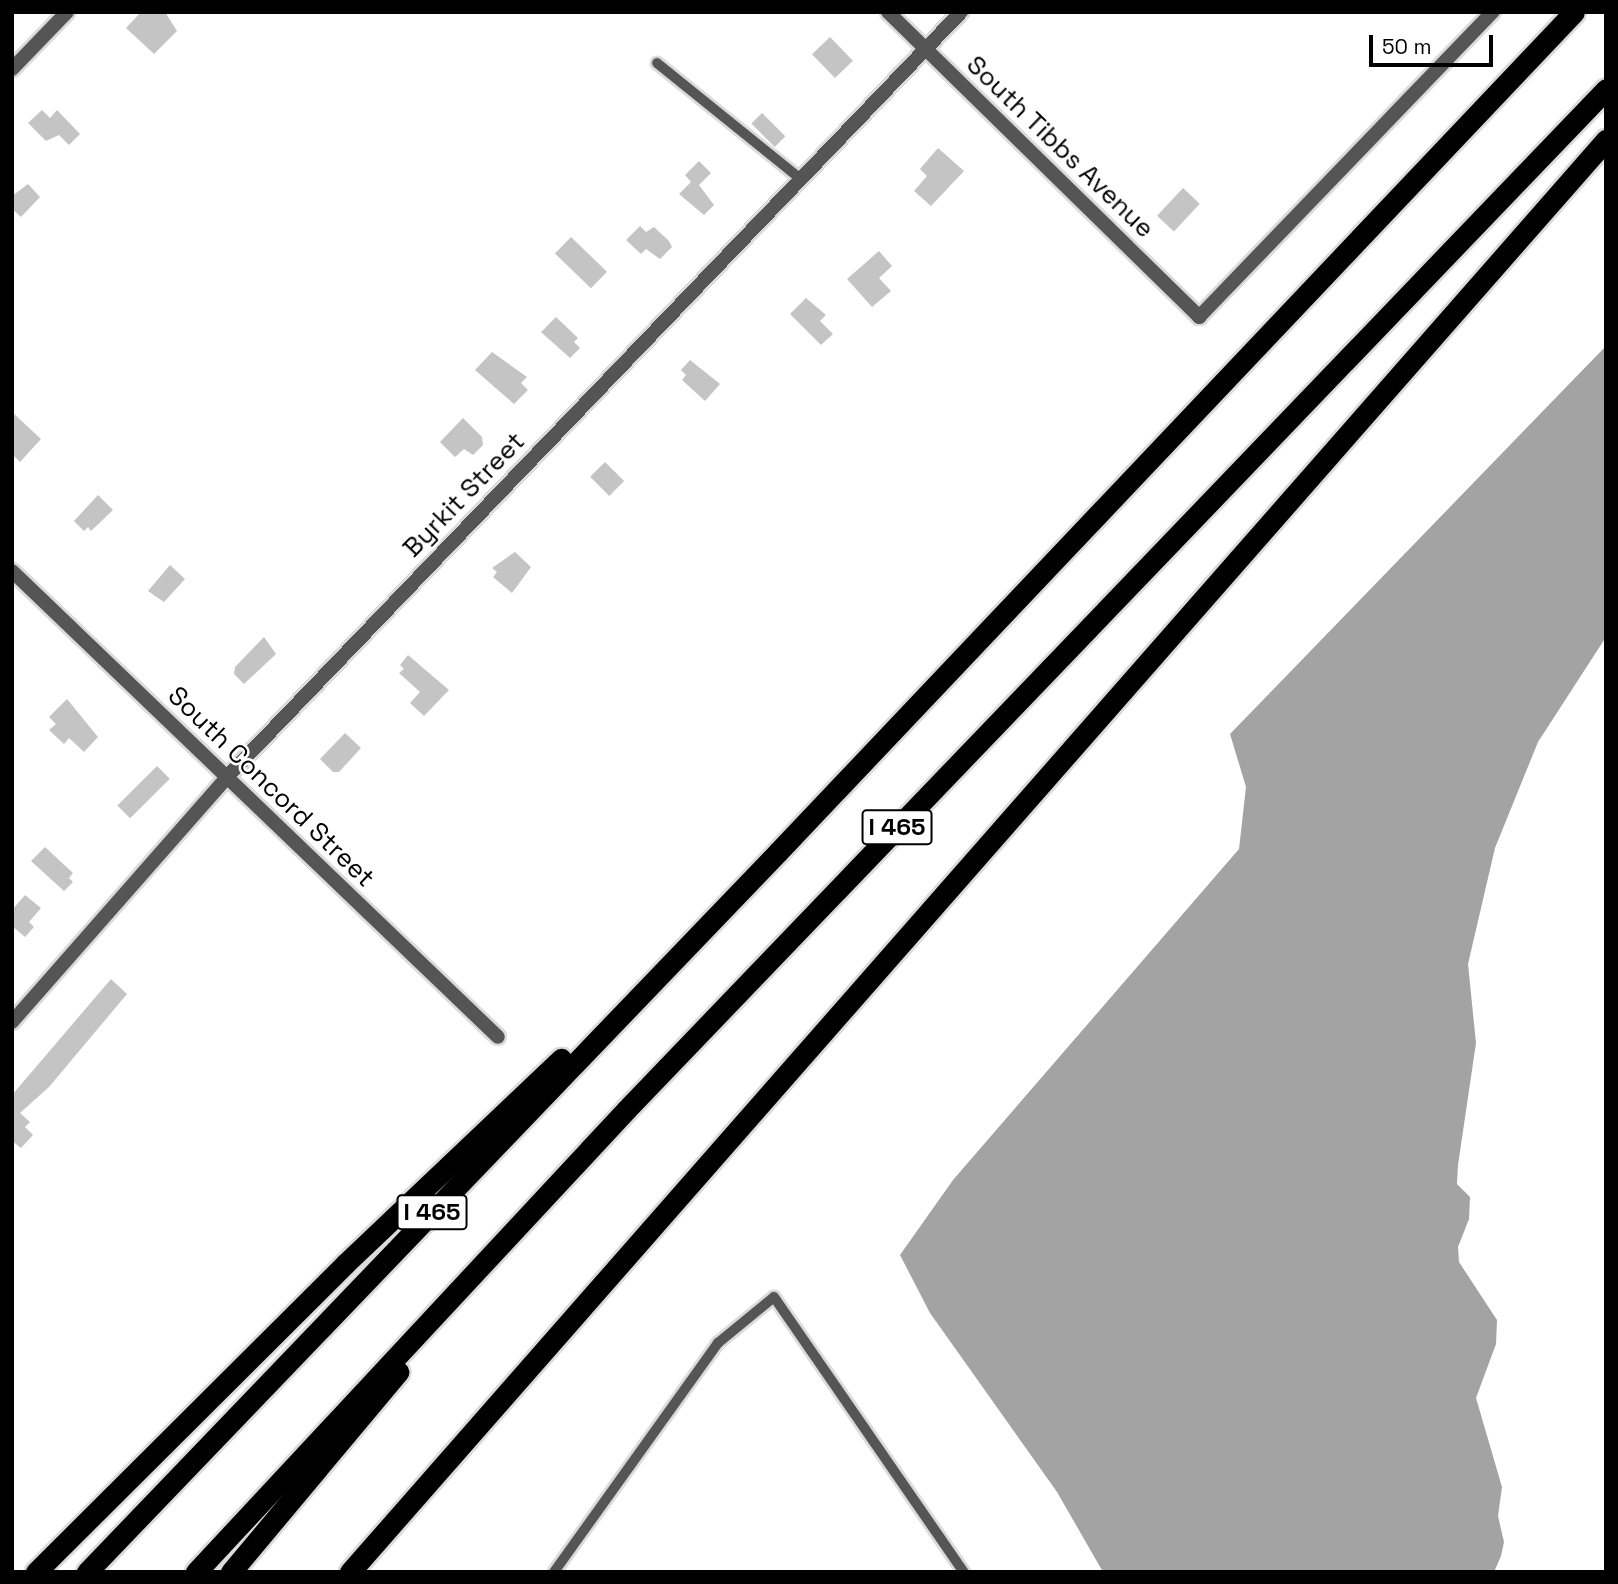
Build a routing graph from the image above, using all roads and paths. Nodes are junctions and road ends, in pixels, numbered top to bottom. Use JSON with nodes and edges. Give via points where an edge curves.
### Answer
{"nodes":[{"id":1,"x":67,"y":12,"type":"edge"},
{"id":2,"x":888,"y":12,"type":"edge"},
{"id":3,"x":961,"y":12,"type":"edge"},
{"id":4,"x":1493,"y":12,"type":"edge"},
{"id":5,"x":1574,"y":12,"type":"edge"},
{"id":6,"x":925,"y":49,"type":"junction"},
{"id":7,"x":657,"y":63,"type":"dead end"},
{"id":8,"x":12,"y":69,"type":"edge"},
{"id":9,"x":1606,"y":89,"type":"edge"},
{"id":10,"x":1606,"y":139,"type":"edge"},
{"id":11,"x":801,"y":178,"type":"junction"},
{"id":12,"x":12,"y":571,"type":"edge"},
{"id":13,"x":226,"y":778,"type":"junction"},
{"id":14,"x":778,"y":852,"type":"junction"},
{"id":15,"x":12,"y":1022,"type":"edge"},
{"id":16,"x":498,"y":1037,"type":"dead end"},
{"id":17,"x":541,"y":1200,"type":"junction"},
{"id":18,"x":36,"y":1572,"type":"edge"},
{"id":19,"x":87,"y":1572,"type":"edge"},
{"id":20,"x":196,"y":1572,"type":"edge"},
{"id":21,"x":231,"y":1572,"type":"edge"},
{"id":22,"x":350,"y":1572,"type":"edge"},
{"id":23,"x":554,"y":1572,"type":"edge"},
{"id":24,"x":964,"y":1572,"type":"edge"}],
"edges":[{"from":1,"to":8,"type":"street"},
{"from":2,"to":6,"type":"street","name":"South Tibbs Avenue"},
{"from":3,"to":6,"type":"street","name":"Byrkit Street"},
{"from":4,"to":6,"type":"street","name":"South Tibbs Avenue","via":[[1199,317]]},
{"from":5,"to":14,"type":"highway","number":"I 465"},
{"from":6,"to":11,"type":"street","name":"Byrkit Street"},
{"from":7,"to":11,"type":"lane"},
{"from":9,"to":17,"type":"highway","number":"I 465"},
{"from":10,"to":22,"type":"highway"},
{"from":11,"to":13,"type":"street","name":"Byrkit Street"},
{"from":12,"to":13,"type":"street","name":"South Concord Street"},
{"from":13,"to":15,"type":"street","name":"Byrkit Street"},
{"from":13,"to":16,"type":"street","name":"South Concord Street"},
{"from":14,"to":18,"type":"highway","via":[[345,1265]]},
{"from":14,"to":19,"type":"highway","number":"I 465"},
{"from":17,"to":20,"type":"highway","number":"I 465"},
{"from":17,"to":21,"type":"highway"},
{"from":23,"to":24,"type":"lane","via":[[718,1343],[774,1297]]}]}
